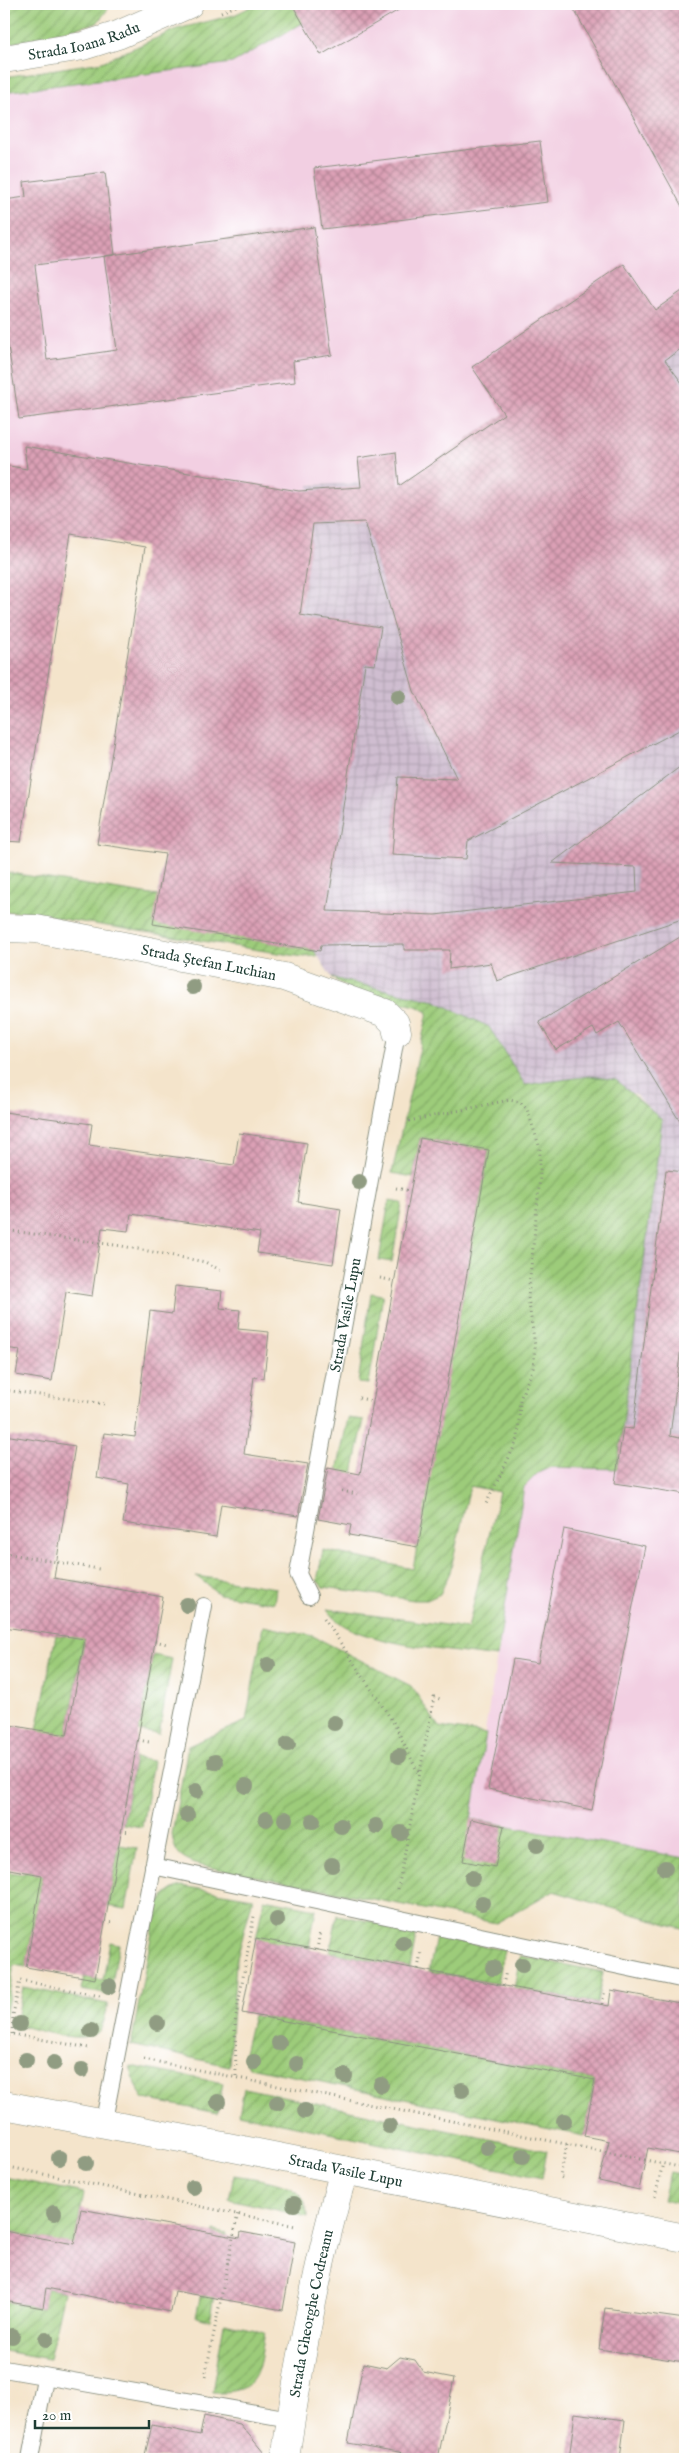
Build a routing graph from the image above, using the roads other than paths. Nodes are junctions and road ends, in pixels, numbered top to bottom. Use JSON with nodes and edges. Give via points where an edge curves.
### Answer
{"nodes":[{"id":1,"x":189,"y":4,"type":"edge"},
{"id":2,"x":4,"y":59,"type":"edge"},
{"id":3,"x":4,"y":928,"type":"edge"},
{"id":4,"x":397,"y":1032,"type":"joint"},
{"id":5,"x":309,"y":1596,"type":"road end"},
{"id":6,"x":204,"y":1606,"type":"dead end"},
{"id":7,"x":154,"y":1866,"type":"junction"},
{"id":8,"x":685,"y":1980,"type":"edge"},
{"id":9,"x":4,"y":2105,"type":"edge"},
{"id":10,"x":103,"y":2125,"type":"junction"},
{"id":11,"x":344,"y":2170,"type":"junction"},
{"id":12,"x":685,"y":2238,"type":"edge"},
{"id":13,"x":4,"y":2369,"type":"edge"},
{"id":14,"x":45,"y":2378,"type":"junction"},
{"id":15,"x":290,"y":2419,"type":"junction"},
{"id":16,"x":30,"y":2459,"type":"edge"},
{"id":17,"x":288,"y":2459,"type":"edge"}],
"edges":[{"from":1,"to":2,"type":"street","name":"Strada Ioana Radu","via":[[92,43]]},
{"from":3,"to":4,"type":"street","name":"Strada Ștefan Luchian","via":[[36,929],[284,977],[384,1013],[395,1023]]},
{"from":4,"to":5,"type":"lane","name":"Strada Vasile Lupu","via":[[298,1574]]},
{"from":6,"to":7,"type":"lane"},
{"from":7,"to":8,"type":"lane"},
{"from":7,"to":10,"type":"lane"},
{"from":9,"to":10,"type":"street","name":"Strada Vasile Lupu"},
{"from":10,"to":11,"type":"street","name":"Strada Vasile Lupu"},
{"from":11,"to":12,"type":"street","name":"Strada Vasile Lupu"},
{"from":11,"to":15,"type":"street","name":"Strada Gheorghe Codreanu","via":[[327,2233]]},
{"from":13,"to":14,"type":"lane"},
{"from":14,"to":15,"type":"lane"},
{"from":14,"to":16,"type":"lane"},
{"from":15,"to":17,"type":"street","name":"Strada Gheorghe Codreanu"}]}
